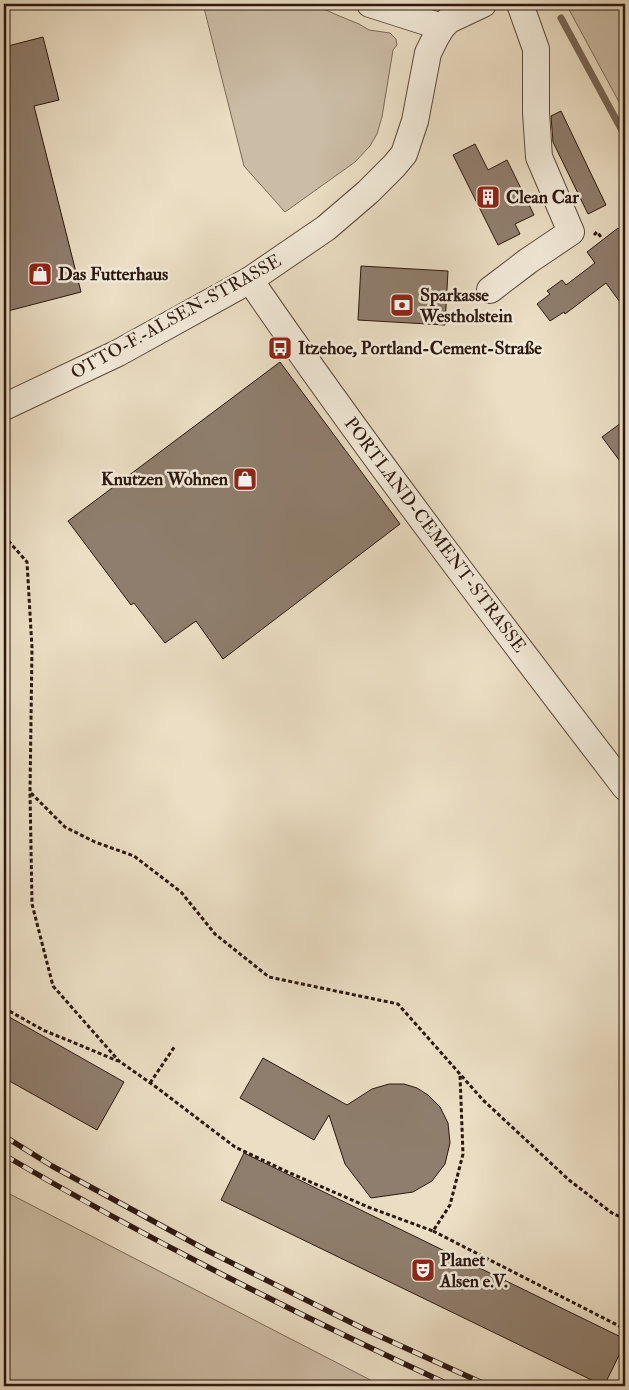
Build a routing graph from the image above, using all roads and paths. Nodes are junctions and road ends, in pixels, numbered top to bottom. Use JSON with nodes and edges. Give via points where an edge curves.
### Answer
{"nodes":[{"id":1,"x":370,"y":4,"type":"edge"},
{"id":2,"x":484,"y":4,"type":"edge"},
{"id":3,"x":520,"y":4,"type":"edge"},
{"id":4,"x":442,"y":27,"type":"junction"},
{"id":5,"x":250,"y":280,"type":"junction"},
{"id":6,"x":490,"y":290,"type":"dead end"},
{"id":7,"x":4,"y":408,"type":"edge"},
{"id":8,"x":4,"y":536,"type":"edge"},
{"id":9,"x":625,"y":787,"type":"edge"},
{"id":10,"x":30,"y":792,"type":"junction"},
{"id":11,"x":4,"y":1008,"type":"edge"},
{"id":12,"x":175,"y":1046,"type":"dead end"},
{"id":13,"x":119,"y":1061,"type":"junction"},
{"id":14,"x":460,"y":1075,"type":"junction"},
{"id":15,"x":150,"y":1083,"type":"junction"},
{"id":16,"x":625,"y":1219,"type":"edge"},
{"id":17,"x":433,"y":1231,"type":"junction"},
{"id":18,"x":625,"y":1329,"type":"edge"}],
"edges":[{"from":1,"to":4,"type":"street"},
{"from":2,"to":4,"type":"street","name":"OTTO-F.-ALSEN-STRASSE","via":[[458,15]]},
{"from":3,"to":6,"type":"street","via":[[536,49],[539,157],[571,232]]},
{"from":4,"to":5,"type":"street","name":"OTTO-F.-ALSEN-STRASSE","via":[[428,53],[415,120],[404,154],[368,192],[326,228]]},
{"from":5,"to":7,"type":"street","name":"OTTO-F.-ALSEN-STRASSE","via":[[118,353]]},
{"from":5,"to":9,"type":"street","name":"PORTLAND-CEMENT-STRASSE","via":[[440,544]]},
{"from":8,"to":10,"type":"path","via":[[26,562],[32,648]]},
{"from":10,"to":13,"type":"path","via":[[32,904],[53,986]]},
{"from":10,"to":14,"type":"path","via":[[65,827],[134,856],[181,892],[215,934],[269,977],[398,1004]]},
{"from":11,"to":13,"type":"path","via":[[43,1030]]},
{"from":12,"to":15,"type":"path"},
{"from":13,"to":15,"type":"path"},
{"from":14,"to":16,"type":"path","via":[[569,1180],[612,1213]]},
{"from":14,"to":17,"type":"path","via":[[463,1154],[450,1205]]},
{"from":15,"to":17,"type":"path","via":[[235,1147],[368,1208]]},
{"from":17,"to":18,"type":"path"}]}
